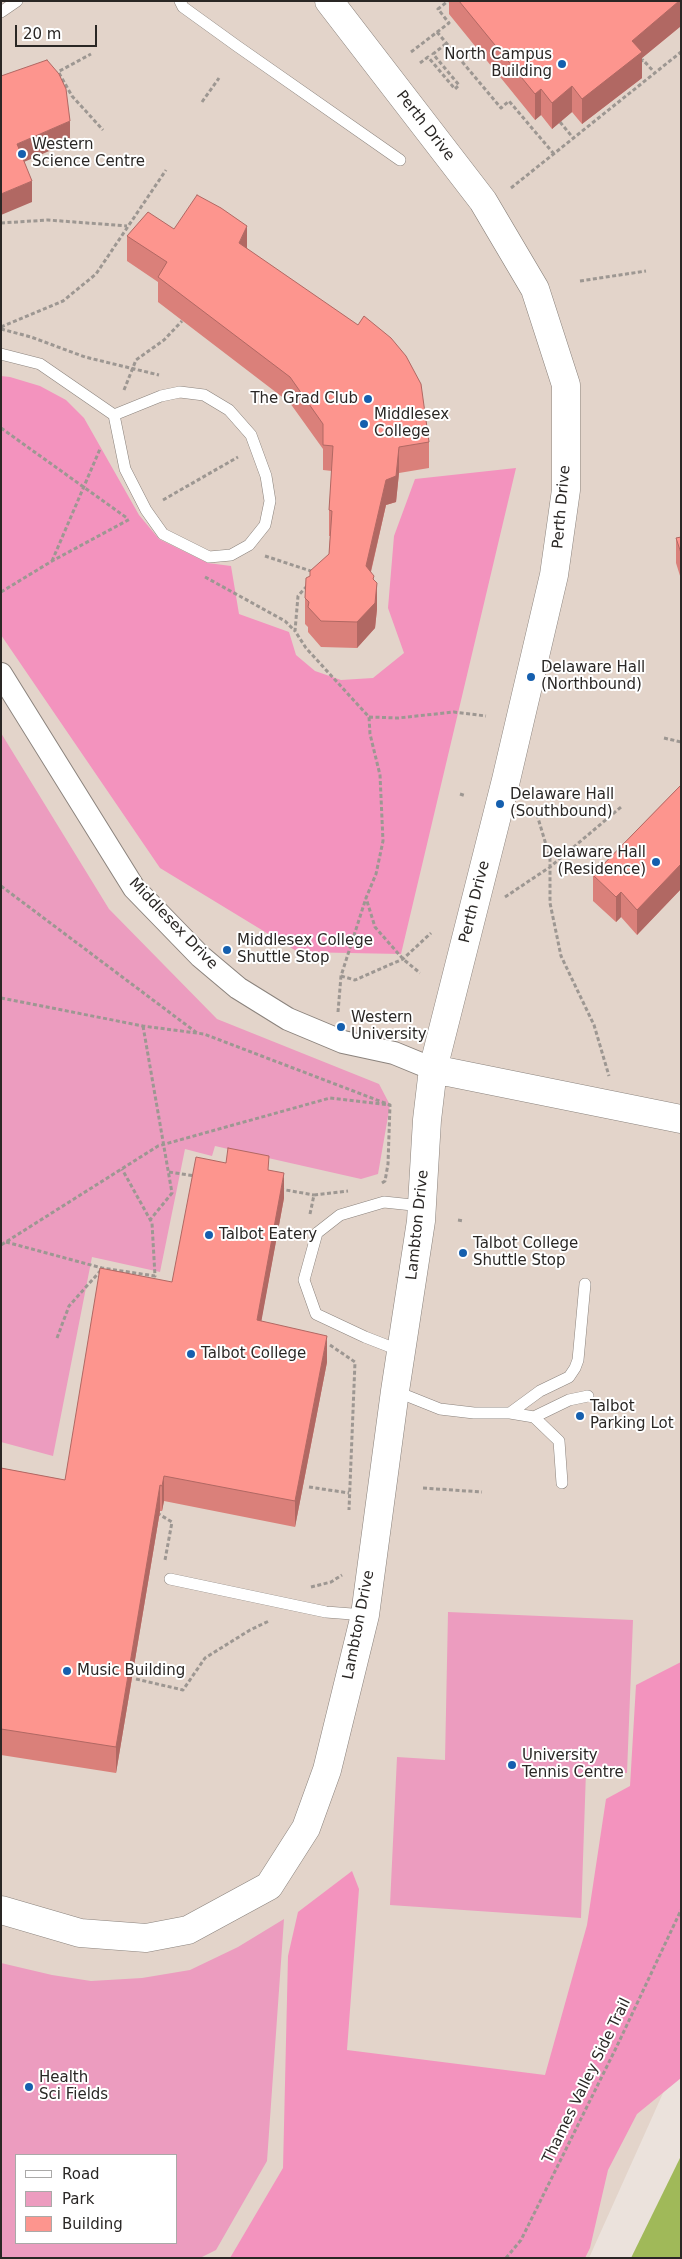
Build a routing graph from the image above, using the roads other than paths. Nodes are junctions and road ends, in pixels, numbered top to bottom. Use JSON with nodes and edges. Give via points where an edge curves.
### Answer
{"nodes":[{"id":1,"x":17,"y":1,"type":"edge"},
{"id":2,"x":180,"y":1,"type":"edge"},
{"id":3,"x":329,"y":1,"type":"edge"},
{"id":4,"x":1,"y":12,"type":"edge"},
{"id":5,"x":400,"y":160,"type":"dead end"},
{"id":6,"x":1,"y":354,"type":"edge"},
{"id":7,"x":114,"y":415,"type":"junction"},
{"id":8,"x":1,"y":674,"type":"edge"},
{"id":9,"x":433,"y":1069,"type":"junction"},
{"id":10,"x":681,"y":1119,"type":"edge"},
{"id":11,"x":422,"y":1206,"type":"junction"},
{"id":12,"x":584,"y":1284,"type":"dead end"},
{"id":13,"x":401,"y":1351,"type":"junction"},
{"id":14,"x":395,"y":1391,"type":"junction"},
{"id":15,"x":588,"y":1396,"type":"dead end"},
{"id":16,"x":510,"y":1413,"type":"junction"},
{"id":17,"x":534,"y":1418,"type":"junction"},
{"id":18,"x":562,"y":1483,"type":"dead end"},
{"id":19,"x":170,"y":1579,"type":"dead end"},
{"id":20,"x":365,"y":1615,"type":"junction"},
{"id":21,"x":1,"y":1910,"type":"edge"}],
"edges":[{"from":1,"to":4,"type":"lane"},
{"from":2,"to":5,"type":"lane","via":[[183,7],[214,30]]},
{"from":3,"to":9,"type":"street","name":"Perth Drive","via":[[483,201],[535,289],[566,385],[566,490],[554,575]]},
{"from":6,"to":7,"type":"lane","via":[[40,364]]},
{"from":7,"to":7,"type":"lane","via":[[125,469],[162,534],[209,556],[231,555],[249,546],[265,525],[270,501],[266,476],[251,435],[229,410],[204,395],[180,392]]},
{"from":8,"to":9,"type":"street","name":"Middlesex Drive","via":[[134,888],[200,956],[238,988],[288,1019],[343,1042],[394,1053]]},
{"from":9,"to":10,"type":"street"},
{"from":9,"to":11,"type":"street","name":"Lambton Drive"},
{"from":11,"to":13,"type":"street","name":"Lambton Drive"},
{"from":11,"to":13,"type":"lane","via":[[384,1202],[340,1215],[317,1233],[304,1280],[316,1314]]},
{"from":12,"to":16,"type":"lane","via":[[575,1368],[569,1376],[540,1391]]},
{"from":13,"to":14,"type":"street","name":"Lambton Drive"},
{"from":14,"to":16,"type":"lane","via":[[440,1409]]},
{"from":14,"to":20,"type":"street","name":"Lambton Drive"},
{"from":15,"to":17,"type":"lane","via":[[569,1400]]},
{"from":16,"to":17,"type":"lane"},
{"from":17,"to":18,"type":"lane","via":[[559,1441]]},
{"from":19,"to":20,"type":"lane","via":[[326,1612]]},
{"from":20,"to":21,"type":"street","name":"Lambton Drive","via":[[327,1770],[306,1828],[269,1886],[188,1930],[146,1938],[80,1933]]}]}
